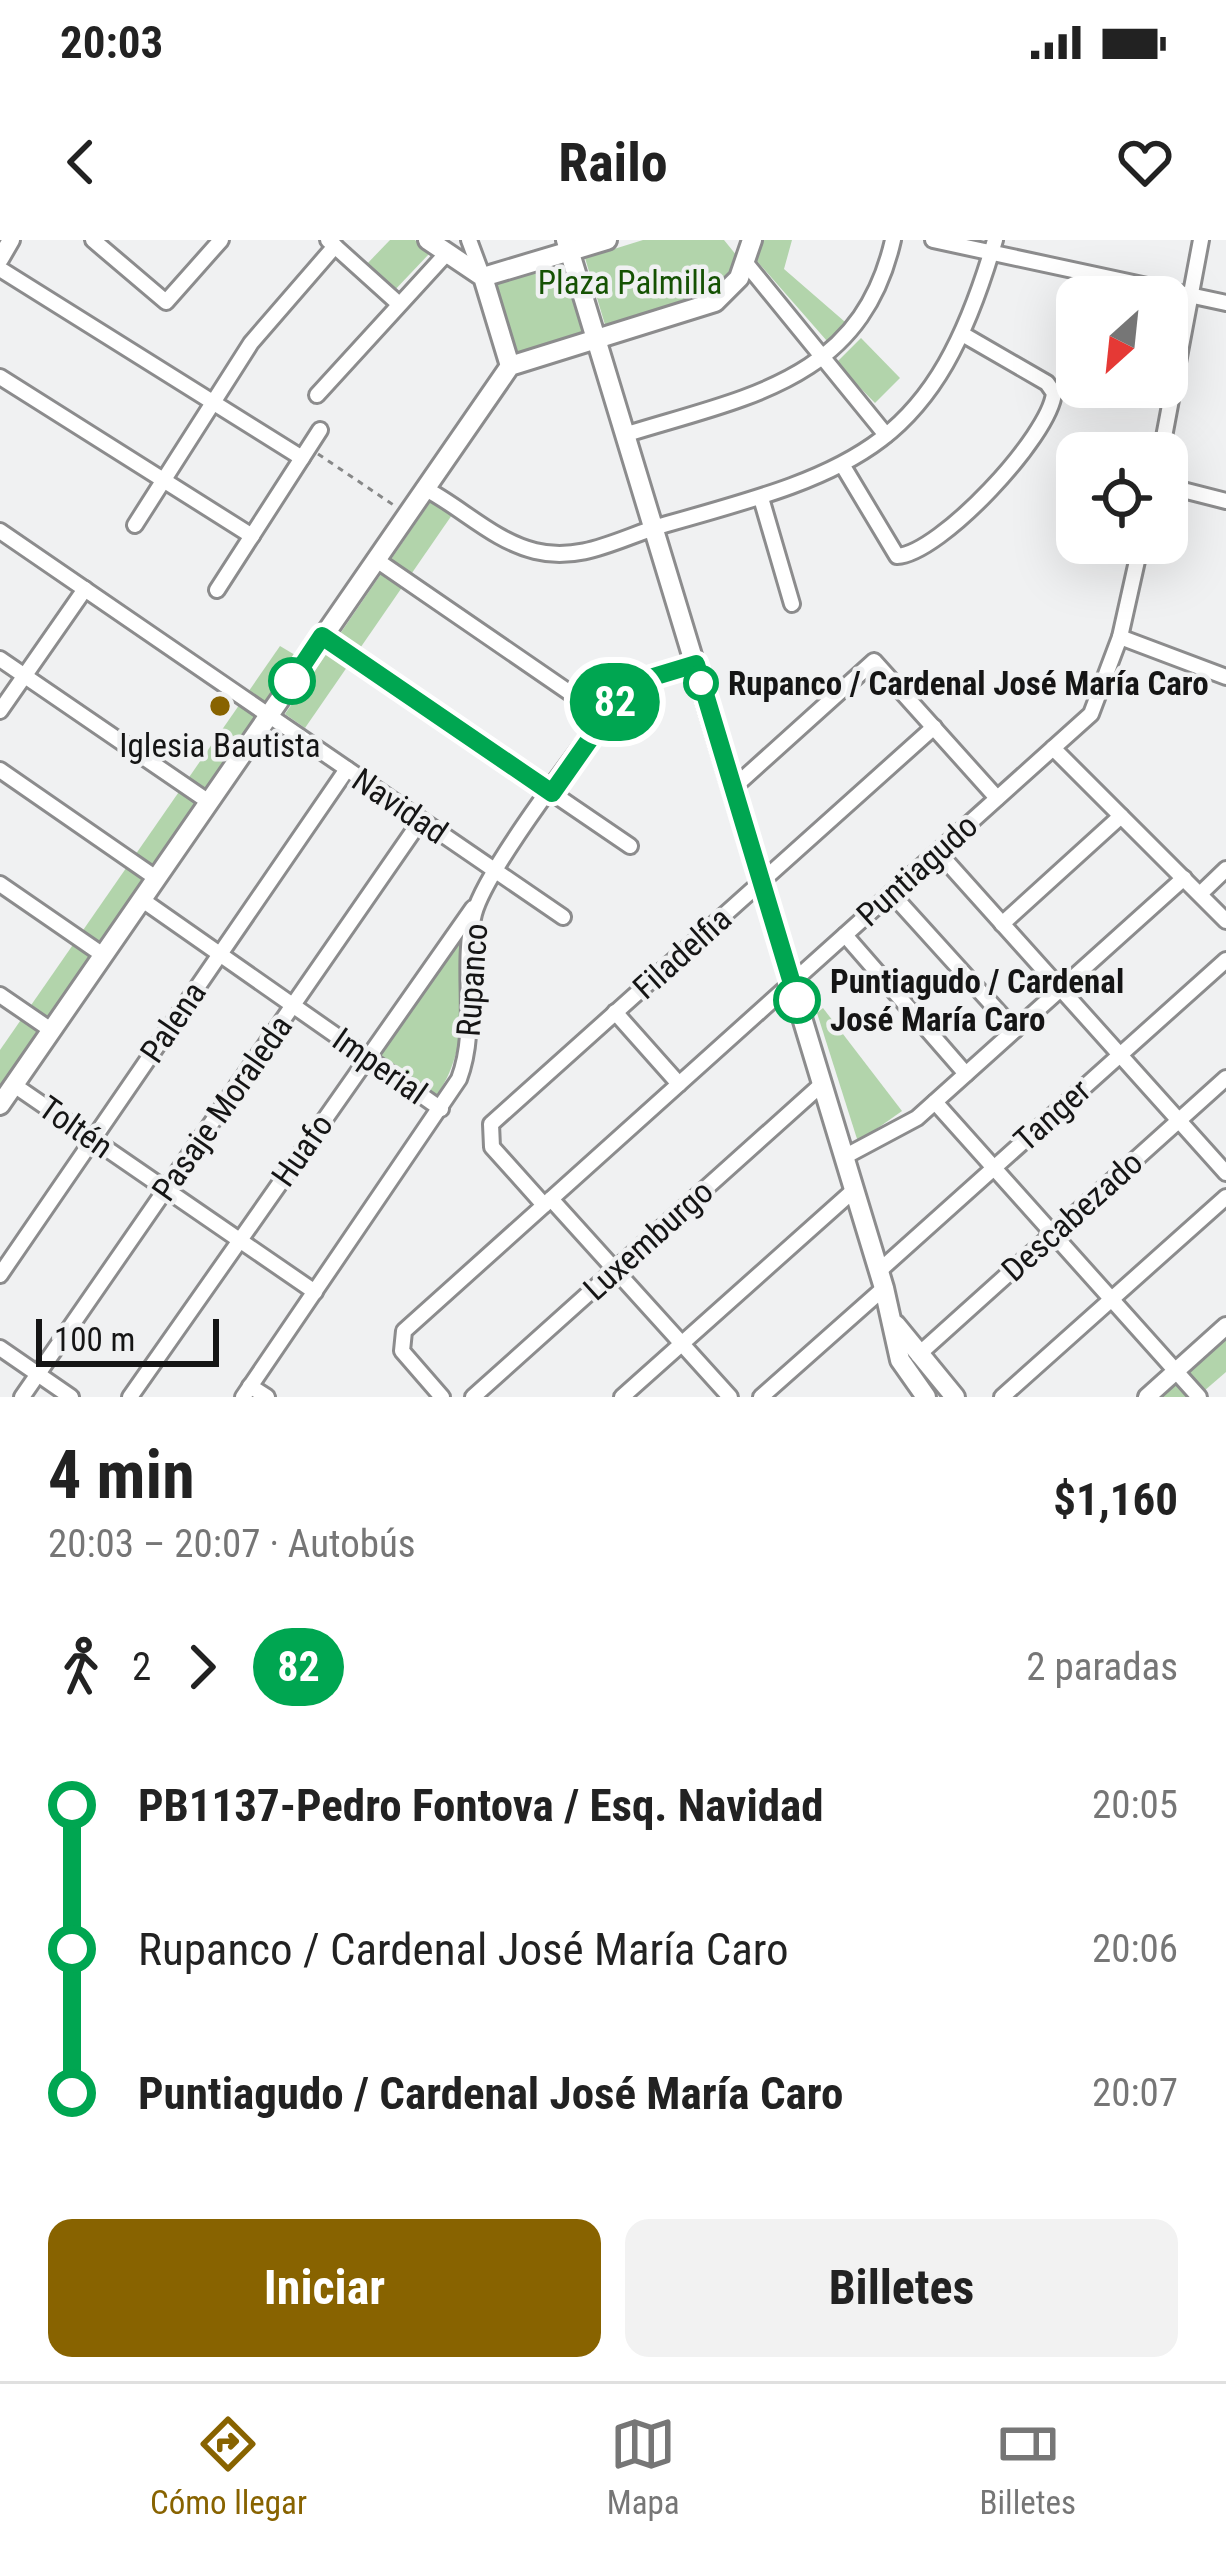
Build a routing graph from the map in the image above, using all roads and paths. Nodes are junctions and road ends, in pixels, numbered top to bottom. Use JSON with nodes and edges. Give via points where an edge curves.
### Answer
{"nodes":[{"id":1,"x":11,"y":240,"type":"edge"},
{"id":2,"x":221,"y":240,"type":"edge"},
{"id":3,"x":428,"y":240,"type":"edge"},
{"id":4,"x":469,"y":240,"type":"edge"},
{"id":5,"x":607,"y":240,"type":"edge"},
{"id":6,"x":737,"y":240,"type":"edge"},
{"id":7,"x":752,"y":240,"type":"edge"},
{"id":8,"x":893,"y":240,"type":"edge"},
{"id":9,"x":933,"y":240,"type":"edge"},
{"id":10,"x":995,"y":240,"type":"edge"},
{"id":11,"x":1201,"y":240,"type":"edge"},
{"id":12,"x":96,"y":241,"type":"edge"},
{"id":13,"x":332,"y":243,"type":"edge"},
{"id":14,"x":568,"y":246,"type":"edge"},
{"id":15,"x":451,"y":247,"type":"edge"},
{"id":16,"x":990,"y":256,"type":"junction"},
{"id":17,"x":0,"y":259,"type":"edge"},
{"id":18,"x":746,"y":262,"type":"junction"},
{"id":19,"x":0,"y":269,"type":"edge"},
{"id":20,"x":483,"y":277,"type":"junction"},
{"id":21,"x":1194,"y":294,"type":"junction"},
{"id":22,"x":1226,"y":303,"type":"edge"},
{"id":23,"x":399,"y":304,"type":"junction"},
{"id":24,"x":964,"y":335,"type":"junction"},
{"id":25,"x":598,"y":339,"type":"junction"},
{"id":26,"x":826,"y":356,"type":"junction"},
{"id":27,"x":510,"y":366,"type":"junction"},
{"id":28,"x":0,"y":377,"type":"edge"},
{"id":29,"x":317,"y":394,"type":"dead end"},
{"id":30,"x":214,"y":404,"type":"junction"},
{"id":31,"x":320,"y":430,"type":"dead end"},
{"id":32,"x":1165,"y":432,"type":"edge"},
{"id":33,"x":627,"y":434,"type":"junction"},
{"id":34,"x":886,"y":436,"type":"junction"},
{"id":35,"x":305,"y":453,"type":"junction"},
{"id":36,"x":843,"y":466,"type":"junction"},
{"id":37,"x":164,"y":480,"type":"junction"},
{"id":38,"x":424,"y":488,"type":"junction"},
{"id":39,"x":1188,"y":491,"type":"edge"},
{"id":40,"x":761,"y":498,"type":"junction"},
{"id":41,"x":1226,"y":501,"type":"edge"},
{"id":42,"x":406,"y":514,"type":"junction"},
{"id":43,"x":135,"y":525,"type":"dead end"},
{"id":44,"x":655,"y":527,"type":"junction"},
{"id":45,"x":0,"y":531,"type":"edge"},
{"id":46,"x":252,"y":536,"type":"junction"},
{"id":47,"x":375,"y":560,"type":"junction"},
{"id":48,"x":1136,"y":564,"type":"edge"},
{"id":49,"x":85,"y":589,"type":"junction"},
{"id":50,"x":218,"y":590,"type":"dead end"},
{"id":51,"x":792,"y":604,"type":"dead end"},
{"id":52,"x":322,"y":636,"type":"junction"},
{"id":53,"x":1120,"y":637,"type":"junction"},
{"id":54,"x":0,"y":659,"type":"edge"},
{"id":55,"x":696,"y":664,"type":"junction"},
{"id":56,"x":24,"y":676,"type":"junction"},
{"id":57,"x":1226,"y":676,"type":"edge"},
{"id":58,"x":0,"y":711,"type":"edge"},
{"id":59,"x":268,"y":715,"type":"junction"},
{"id":60,"x":605,"y":717,"type":"junction"},
{"id":61,"x":934,"y":727,"type":"junction"},
{"id":62,"x":1053,"y":748,"type":"junction"},
{"id":63,"x":347,"y":769,"type":"junction"},
{"id":64,"x":0,"y":770,"type":"edge"},
{"id":65,"x":733,"y":788,"type":"junction"},
{"id":66,"x":552,"y":793,"type":"junction"},
{"id":67,"x":997,"y":798,"type":"junction"},
{"id":68,"x":209,"y":802,"type":"junction"},
{"id":69,"x":1120,"y":816,"type":"junction"},
{"id":70,"x":421,"y":820,"type":"junction"},
{"id":71,"x":630,"y":846,"type":"dead end"},
{"id":72,"x":938,"y":852,"type":"junction"},
{"id":73,"x":1226,"y":869,"type":"edge"},
{"id":74,"x":496,"y":871,"type":"junction"},
{"id":75,"x":156,"y":878,"type":"junction"},
{"id":76,"x":1184,"y":878,"type":"junction"},
{"id":77,"x":761,"y":881,"type":"junction"},
{"id":78,"x":0,"y":884,"type":"edge"},
{"id":79,"x":891,"y":893,"type":"junction"},
{"id":80,"x":1200,"y":894,"type":"junction"},
{"id":81,"x":141,"y":899,"type":"junction"},
{"id":82,"x":477,"y":905,"type":"junction"},
{"id":83,"x":562,"y":917,"type":"dead end"},
{"id":84,"x":1226,"y":920,"type":"edge"},
{"id":85,"x":1002,"y":924,"type":"junction"},
{"id":86,"x":844,"y":935,"type":"junction"},
{"id":87,"x":220,"y":954,"type":"junction"},
{"id":88,"x":103,"y":955,"type":"junction"},
{"id":89,"x":1226,"y":960,"type":"edge"},
{"id":90,"x":792,"y":983,"type":"junction"},
{"id":91,"x":1060,"y":989,"type":"junction"},
{"id":92,"x":0,"y":995,"type":"edge"},
{"id":93,"x":293,"y":1005,"type":"junction"},
{"id":94,"x":615,"y":1012,"type":"junction"},
{"id":95,"x":52,"y":1030,"type":"junction"},
{"id":96,"x":1015,"y":1030,"type":"junction"},
{"id":97,"x":1120,"y":1055,"type":"junction"},
{"id":98,"x":367,"y":1057,"type":"junction"},
{"id":99,"x":966,"y":1074,"type":"junction"},
{"id":100,"x":1226,"y":1078,"type":"edge"},
{"id":101,"x":679,"y":1084,"type":"junction"},
{"id":102,"x":822,"y":1084,"type":"junction"},
{"id":103,"x":14,"y":1085,"type":"junction"},
{"id":104,"x":935,"y":1102,"type":"junction"},
{"id":105,"x":0,"y":1105,"type":"edge"},
{"id":106,"x":441,"y":1109,"type":"junction"},
{"id":107,"x":1179,"y":1120,"type":"junction"},
{"id":108,"x":93,"y":1139,"type":"junction"},
{"id":109,"x":844,"y":1157,"type":"junction"},
{"id":110,"x":994,"y":1168,"type":"junction"},
{"id":111,"x":1226,"y":1173,"type":"edge"},
{"id":112,"x":166,"y":1190,"type":"junction"},
{"id":113,"x":854,"y":1190,"type":"junction"},
{"id":114,"x":1226,"y":1197,"type":"edge"},
{"id":115,"x":548,"y":1202,"type":"junction"},
{"id":116,"x":1052,"y":1234,"type":"junction"},
{"id":117,"x":240,"y":1240,"type":"junction"},
{"id":118,"x":615,"y":1269,"type":"junction"},
{"id":119,"x":0,"y":1275,"type":"edge"},
{"id":120,"x":881,"y":1280,"type":"junction"},
{"id":121,"x":315,"y":1292,"type":"junction"},
{"id":122,"x":1112,"y":1299,"type":"junction"},
{"id":123,"x":893,"y":1321,"type":"junction"},
{"id":124,"x":1226,"y":1326,"type":"edge"},
{"id":125,"x":682,"y":1344,"type":"junction"},
{"id":126,"x":0,"y":1348,"type":"edge"},
{"id":127,"x":918,"y":1354,"type":"junction"},
{"id":128,"x":1176,"y":1371,"type":"junction"},
{"id":129,"x":38,"y":1375,"type":"junction"},
{"id":130,"x":935,"y":1375,"type":"junction"},
{"id":131,"x":247,"y":1392,"type":"edge"},
{"id":132,"x":919,"y":1395,"type":"edge"},
{"id":133,"x":22,"y":1397,"type":"edge"},
{"id":134,"x":70,"y":1397,"type":"edge"},
{"id":135,"x":130,"y":1397,"type":"edge"},
{"id":136,"x":267,"y":1397,"type":"edge"},
{"id":137,"x":442,"y":1397,"type":"edge"},
{"id":138,"x":473,"y":1397,"type":"edge"},
{"id":139,"x":622,"y":1397,"type":"edge"},
{"id":140,"x":730,"y":1397,"type":"edge"},
{"id":141,"x":761,"y":1397,"type":"edge"},
{"id":142,"x":955,"y":1397,"type":"edge"},
{"id":143,"x":1002,"y":1397,"type":"edge"},
{"id":144,"x":1148,"y":1397,"type":"edge"},
{"id":145,"x":1199,"y":1397,"type":"edge"}],
"edges":[{"from":1,"to":17,"type":"street"},
{"from":2,"to":12,"type":"street","via":[[166,302]]},
{"from":3,"to":15,"type":"main road"},
{"from":4,"to":20,"type":"street"},
{"from":5,"to":14,"type":"main road"},
{"from":6,"to":18,"type":"main road"},
{"from":7,"to":18,"type":"main road"},
{"from":8,"to":26,"type":"street","via":[[868,307]]},
{"from":9,"to":16,"type":"street"},
{"from":10,"to":16,"type":"street"},
{"from":11,"to":21,"type":"street"},
{"from":13,"to":23,"type":"street"},
{"from":13,"to":30,"type":"street","via":[[251,343]]},
{"from":14,"to":20,"type":"main road"},
{"from":14,"to":25,"type":"main road"},
{"from":15,"to":20,"type":"main road"},
{"from":15,"to":23,"type":"street"},
{"from":16,"to":21,"type":"street"},
{"from":16,"to":24,"type":"street"},
{"from":18,"to":25,"type":"main road","via":[[715,302]]},
{"from":18,"to":26,"type":"street"},
{"from":19,"to":30,"type":"street"},
{"from":20,"to":27,"type":"main road"},
{"from":21,"to":22,"type":"street"},
{"from":21,"to":32,"type":"street"},
{"from":23,"to":29,"type":"street"},
{"from":24,"to":34,"type":"street"},
{"from":24,"to":36,"type":"street","via":[[1054,393],[992,487],[944,531],[900,556],[887,548]]},
{"from":25,"to":27,"type":"main road"},
{"from":25,"to":33,"type":"main road"},
{"from":26,"to":33,"type":"street","via":[[779,386]]},
{"from":26,"to":34,"type":"street"},
{"from":27,"to":38,"type":"main road"},
{"from":28,"to":37,"type":"street"},
{"from":30,"to":35,"type":"street"},
{"from":30,"to":37,"type":"street"},
{"from":31,"to":35,"type":"street"},
{"from":33,"to":44,"type":"main road"},
{"from":34,"to":36,"type":"street"},
{"from":35,"to":42,"type":"path"},
{"from":35,"to":46,"type":"street"},
{"from":36,"to":40,"type":"street"},
{"from":37,"to":43,"type":"street"},
{"from":37,"to":46,"type":"street"},
{"from":38,"to":42,"type":"main road"},
{"from":38,"to":44,"type":"street","via":[[537,551],[594,550]]},
{"from":39,"to":41,"type":"street"},
{"from":40,"to":44,"type":"street"},
{"from":40,"to":51,"type":"street"},
{"from":42,"to":47,"type":"main road"},
{"from":44,"to":55,"type":"main road"},
{"from":45,"to":49,"type":"street","name":"Navidad"},
{"from":46,"to":50,"type":"street"},
{"from":47,"to":52,"type":"main road"},
{"from":47,"to":60,"type":"street"},
{"from":48,"to":53,"type":"street","name":"Puntiagudo"},
{"from":49,"to":56,"type":"street"},
{"from":49,"to":59,"type":"street","name":"Navidad"},
{"from":52,"to":59,"type":"main road"},
{"from":52,"to":66,"type":"street"},
{"from":53,"to":57,"type":"street"},
{"from":53,"to":62,"type":"street","name":"Puntiagudo","via":[[1097,706]]},
{"from":54,"to":56,"type":"street"},
{"from":55,"to":60,"type":"street","name":"Rupanco","via":[[636,682]]},
{"from":55,"to":65,"type":"main road"},
{"from":56,"to":58,"type":"street"},
{"from":56,"to":68,"type":"street"},
{"from":59,"to":63,"type":"street","name":"Navidad"},
{"from":59,"to":68,"type":"main road"},
{"from":60,"to":66,"type":"street","name":"Rupanco"},
{"from":61,"to":65,"type":"street","via":[[874,661]]},
{"from":61,"to":67,"type":"street"},
{"from":61,"to":77,"type":"street","name":"Filadelfia"},
{"from":62,"to":67,"type":"street","name":"Puntiagudo"},
{"from":62,"to":69,"type":"street"},
{"from":63,"to":70,"type":"street","name":"Navidad"},
{"from":63,"to":87,"type":"street","name":"Palena"},
{"from":64,"to":75,"type":"street"},
{"from":65,"to":77,"type":"main road"},
{"from":66,"to":71,"type":"street"},
{"from":66,"to":74,"type":"street","name":"Rupanco"},
{"from":67,"to":72,"type":"street","name":"Puntiagudo"},
{"from":68,"to":75,"type":"main road"},
{"from":69,"to":76,"type":"street"},
{"from":69,"to":85,"type":"street"},
{"from":70,"to":74,"type":"street","name":"Navidad"},
{"from":70,"to":93,"type":"street","name":"Pasaje Moraleda"},
{"from":72,"to":79,"type":"street","name":"Puntiagudo"},
{"from":72,"to":85,"type":"street"},
{"from":73,"to":80,"type":"street"},
{"from":74,"to":82,"type":"street","name":"Rupanco"},
{"from":74,"to":83,"type":"street","name":"Navidad"},
{"from":75,"to":81,"type":"main road"},
{"from":76,"to":80,"type":"street"},
{"from":76,"to":91,"type":"street"},
{"from":77,"to":90,"type":"main road"},
{"from":77,"to":94,"type":"street","name":"Filadelfia"},
{"from":78,"to":88,"type":"street"},
{"from":79,"to":86,"type":"street","name":"Puntiagudo"},
{"from":79,"to":96,"type":"street"},
{"from":80,"to":84,"type":"street"},
{"from":81,"to":87,"type":"street","name":"Imperial"},
{"from":81,"to":88,"type":"main road"},
{"from":82,"to":98,"type":"street","name":"Huafo"},
{"from":82,"to":106,"type":"street","name":"Rupanco","via":[[466,1058]]},
{"from":85,"to":91,"type":"street"},
{"from":86,"to":90,"type":"street","name":"Puntiagudo"},
{"from":86,"to":99,"type":"street"},
{"from":87,"to":93,"type":"street","name":"Imperial"},
{"from":87,"to":108,"type":"street","name":"Palena"},
{"from":88,"to":95,"type":"main road"},
{"from":89,"to":97,"type":"street","name":"Tanger"},
{"from":90,"to":101,"type":"street","name":"Puntiagudo"},
{"from":90,"to":102,"type":"main road"},
{"from":91,"to":96,"type":"street"},
{"from":91,"to":97,"type":"street"},
{"from":92,"to":95,"type":"street"},
{"from":93,"to":98,"type":"street","name":"Imperial"},
{"from":93,"to":112,"type":"street","name":"Pasaje Moraleda"},
{"from":94,"to":101,"type":"street"},
{"from":94,"to":115,"type":"street","name":"Filadelfia","via":[[488,1134]]},
{"from":95,"to":103,"type":"main road"},
{"from":96,"to":99,"type":"street"},
{"from":97,"to":107,"type":"street"},
{"from":97,"to":110,"type":"street","name":"Tanger"},
{"from":98,"to":106,"type":"street","name":"Imperial"},
{"from":98,"to":117,"type":"street","name":"Huafo"},
{"from":99,"to":104,"type":"street"},
{"from":100,"to":107,"type":"street","name":"Descabezado"},
{"from":101,"to":115,"type":"street","name":"Puntiagudo"},
{"from":102,"to":109,"type":"main road"},
{"from":102,"to":118,"type":"street","name":"Luxemburgo"},
{"from":103,"to":105,"type":"main road"},
{"from":103,"to":108,"type":"street","name":"Toltén"},
{"from":104,"to":109,"type":"street"},
{"from":104,"to":110,"type":"street"},
{"from":106,"to":121,"type":"street","name":"Rupanco"},
{"from":107,"to":111,"type":"street"},
{"from":107,"to":116,"type":"street","name":"Descabezado"},
{"from":108,"to":112,"type":"street","name":"Toltén"},
{"from":108,"to":119,"type":"street","name":"Palena"},
{"from":109,"to":113,"type":"main road"},
{"from":110,"to":116,"type":"street"},
{"from":110,"to":120,"type":"street","name":"Tanger"},
{"from":112,"to":117,"type":"street","name":"Toltén"},
{"from":112,"to":129,"type":"street","name":"Pasaje Moraleda"},
{"from":113,"to":120,"type":"main road"},
{"from":113,"to":125,"type":"street"},
{"from":114,"to":122,"type":"street"},
{"from":115,"to":118,"type":"street"},
{"from":115,"to":137,"type":"street","name":"Puntiagudo","via":[[404,1330],[405,1356]]},
{"from":116,"to":122,"type":"street"},
{"from":116,"to":127,"type":"street","name":"Descabezado"},
{"from":117,"to":121,"type":"street","name":"Toltén"},
{"from":117,"to":135,"type":"street","name":"Huafo"},
{"from":118,"to":125,"type":"street"},
{"from":118,"to":138,"type":"street","name":"Luxemburgo"},
{"from":120,"to":123,"type":"main road"},
{"from":120,"to":141,"type":"street","name":"Tanger"},
{"from":121,"to":131,"type":"street","name":"Rupanco"},
{"from":122,"to":128,"type":"street"},
{"from":122,"to":143,"type":"street"},
{"from":123,"to":127,"type":"main road"},
{"from":123,"to":132,"type":"main road","via":[[900,1360]]},
{"from":124,"to":128,"type":"street"},
{"from":125,"to":139,"type":"street"},
{"from":125,"to":140,"type":"street"},
{"from":126,"to":129,"type":"street"},
{"from":127,"to":130,"type":"main road"},
{"from":128,"to":144,"type":"street"},
{"from":128,"to":145,"type":"street"},
{"from":129,"to":133,"type":"street","name":"Pasaje Moraleda"},
{"from":129,"to":134,"type":"street"},
{"from":130,"to":132,"type":"street"},
{"from":130,"to":142,"type":"main road"},
{"from":131,"to":136,"type":"street"}]}
